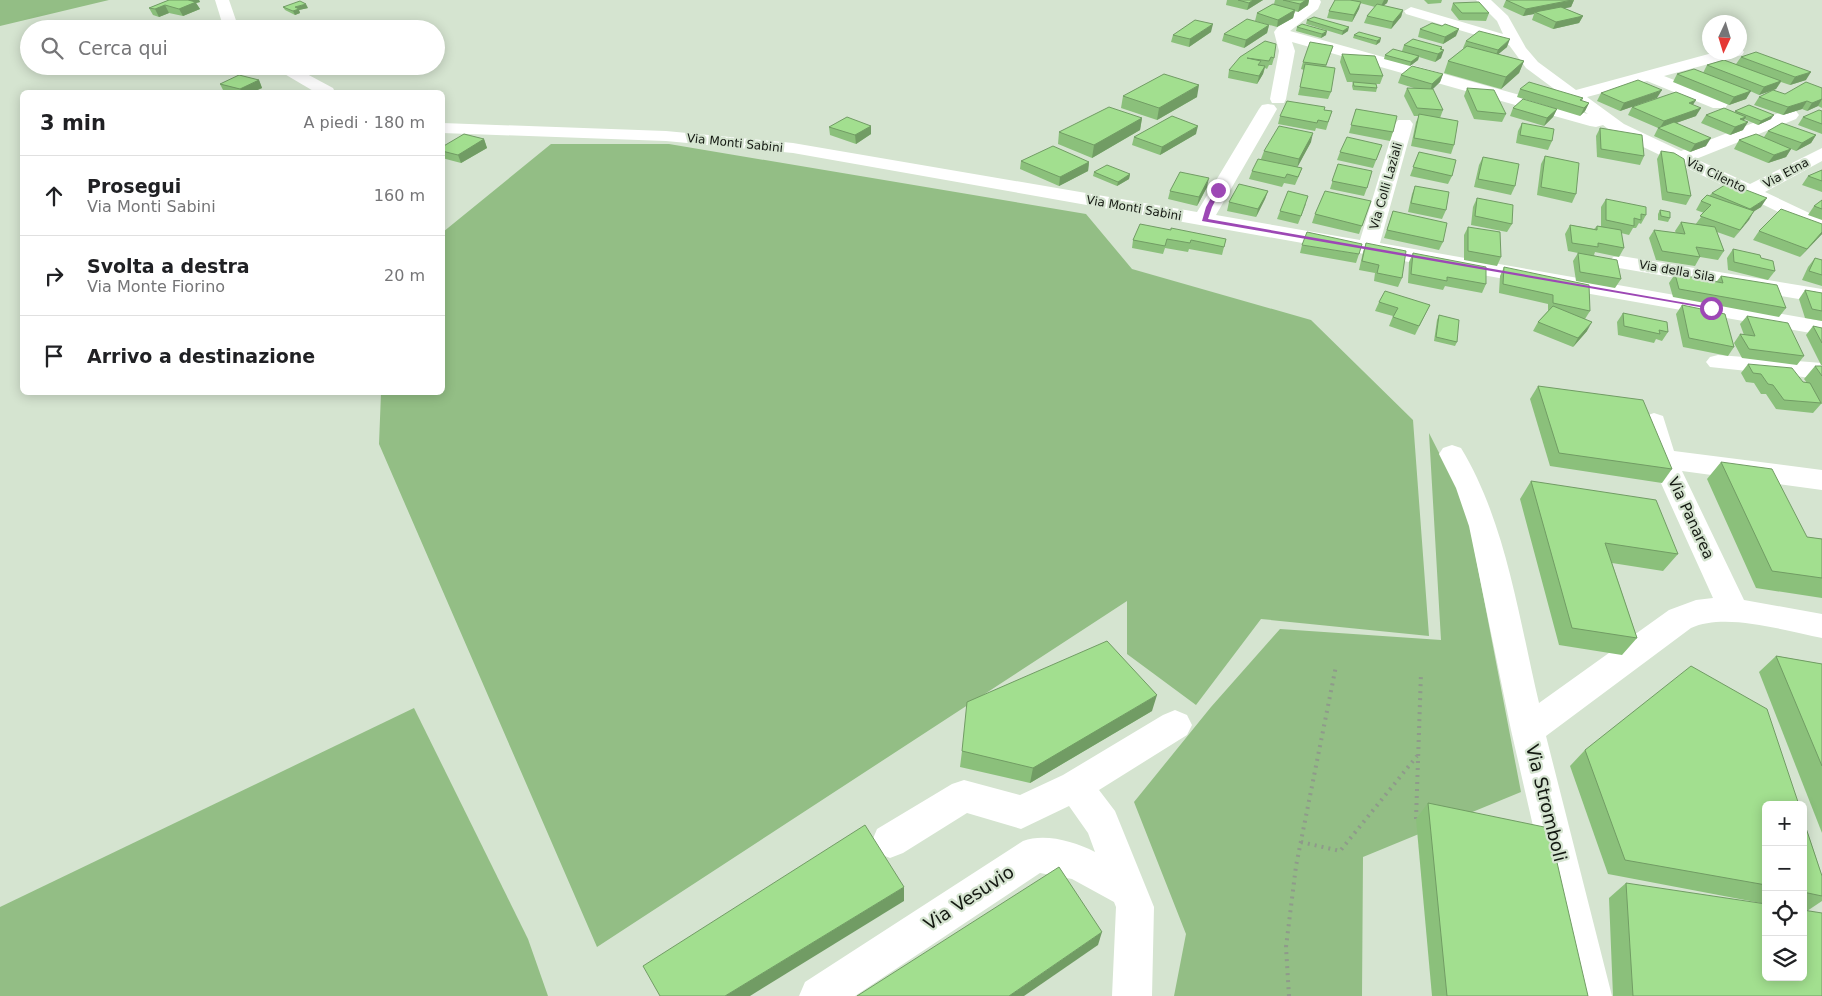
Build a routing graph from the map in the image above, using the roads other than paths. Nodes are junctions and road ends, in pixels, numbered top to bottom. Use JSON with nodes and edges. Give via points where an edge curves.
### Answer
{"nodes":[{"id":1,"x":222,"y":0,"type":"edge"},
{"id":2,"x":1309,"y":0,"type":"edge"},
{"id":3,"x":1484,"y":0,"type":"edge"},
{"id":4,"x":1411,"y":11,"type":"dead end"},
{"id":5,"x":227,"y":20,"type":"edge"},
{"id":6,"x":1282,"y":34,"type":"junction"},
{"id":7,"x":1516,"y":43,"type":"junction"},
{"id":8,"x":1707,"y":60,"type":"edge"},
{"id":9,"x":1720,"y":60,"type":"edge"},
{"id":10,"x":1684,"y":66,"type":"junction"},
{"id":11,"x":1743,"y":69,"type":"edge"},
{"id":12,"x":295,"y":75,"type":"edge"},
{"id":13,"x":1704,"y":75,"type":"edge"},
{"id":14,"x":1649,"y":76,"type":"junction"},
{"id":15,"x":323,"y":90,"type":"edge"},
{"id":16,"x":1572,"y":96,"type":"junction"},
{"id":17,"x":1719,"y":104,"type":"edge"},
{"id":18,"x":1790,"y":115,"type":"edge"},
{"id":19,"x":1404,"y":124,"type":"dead end"},
{"id":20,"x":445,"y":128,"type":"edge"},
{"id":21,"x":1618,"y":128,"type":"junction"},
{"id":22,"x":1822,"y":154,"type":"edge"},
{"id":23,"x":1681,"y":158,"type":"junction"},
{"id":24,"x":1750,"y":192,"type":"junction"},
{"id":25,"x":1204,"y":220,"type":"junction"},
{"id":26,"x":1822,"y":227,"type":"edge"},
{"id":27,"x":1368,"y":248,"type":"junction"},
{"id":28,"x":1621,"y":262,"type":"dead end"},
{"id":29,"x":1822,"y":296,"type":"edge"},
{"id":30,"x":1787,"y":321,"type":"junction"},
{"id":31,"x":1822,"y":328,"type":"edge"},
{"id":32,"x":1718,"y":362,"type":"dead end"},
{"id":33,"x":1814,"y":371,"type":"edge"},
{"id":34,"x":1654,"y":422,"type":"edge"},
{"id":35,"x":1452,"y":454,"type":"dead end"},
{"id":36,"x":1663,"y":459,"type":"junction"},
{"id":37,"x":1822,"y":480,"type":"edge"},
{"id":38,"x":1734,"y":612,"type":"junction"},
{"id":39,"x":1822,"y":626,"type":"edge"},
{"id":40,"x":1175,"y":725,"type":"dead end"},
{"id":41,"x":1528,"y":730,"type":"junction"},
{"id":42,"x":1074,"y":786,"type":"junction"},
{"id":43,"x":890,"y":841,"type":"dead end"},
{"id":44,"x":1128,"y":889,"type":"junction"},
{"id":45,"x":819,"y":996,"type":"edge"},
{"id":46,"x":1132,"y":996,"type":"edge"},
{"id":47,"x":1592,"y":996,"type":"edge"}],
"edges":[{"from":1,"to":5,"type":"street"},
{"from":2,"to":6,"type":"street","via":[[1314,2],[1313,6],[1285,27]]},
{"from":3,"to":7,"type":"street","name":"Via Cilento","via":[[1503,19]]},
{"from":4,"to":7,"type":"street"},
{"from":6,"to":21,"type":"street"},
{"from":6,"to":25,"type":"street","via":[[1287,51],[1273,104]]},
{"from":7,"to":16,"type":"street","name":"Via Cilento","via":[[1532,65]]},
{"from":8,"to":10,"type":"street"},
{"from":9,"to":11,"type":"street"},
{"from":10,"to":13,"type":"street"},
{"from":10,"to":14,"type":"street"},
{"from":12,"to":15,"type":"street"},
{"from":14,"to":16,"type":"street"},
{"from":14,"to":17,"type":"street"},
{"from":16,"to":21,"type":"street","name":"Via Cilento"},
{"from":18,"to":23,"type":"street"},
{"from":19,"to":27,"type":"street","name":"Via Colli Laziali"},
{"from":20,"to":25,"type":"street","name":"Via Monti Sabini","via":[[616,133],[747,143],[857,158]]},
{"from":21,"to":23,"type":"street","name":"Via Cilento"},
{"from":22,"to":24,"type":"street","name":"Via Etna"},
{"from":23,"to":24,"type":"street","name":"Via Cilento"},
{"from":24,"to":26,"type":"street","name":"Via Cilento"},
{"from":25,"to":27,"type":"street","name":"Via Monti Sabini"},
{"from":27,"to":30,"type":"street","name":"Via Monti Sabini"},
{"from":28,"to":29,"type":"street","name":"Via della Sila"},
{"from":30,"to":31,"type":"street","name":"Via Monti Sabini"},
{"from":30,"to":33,"type":"street"},
{"from":32,"to":33,"type":"street"},
{"from":34,"to":36,"type":"street","name":"Via Panarea"},
{"from":35,"to":41,"type":"street","via":[[1470,488],[1483,526]]},
{"from":36,"to":37,"type":"street"},
{"from":36,"to":38,"type":"street","name":"Via Panarea"},
{"from":38,"to":39,"type":"street","name":"Via Stromboli"},
{"from":38,"to":41,"type":"street","name":"Via Stromboli","via":[[1703,610],[1680,619]]},
{"from":40,"to":42,"type":"street"},
{"from":41,"to":47,"type":"street","name":"Via Stromboli"},
{"from":42,"to":43,"type":"street","via":[[1021,812],[964,796]]},
{"from":42,"to":44,"type":"street","via":[[1102,823]]},
{"from":44,"to":45,"type":"street","name":"Via Vesuvio","via":[[1077,862],[1036,854]]},
{"from":44,"to":46,"type":"street","via":[[1135,907]]}]}
